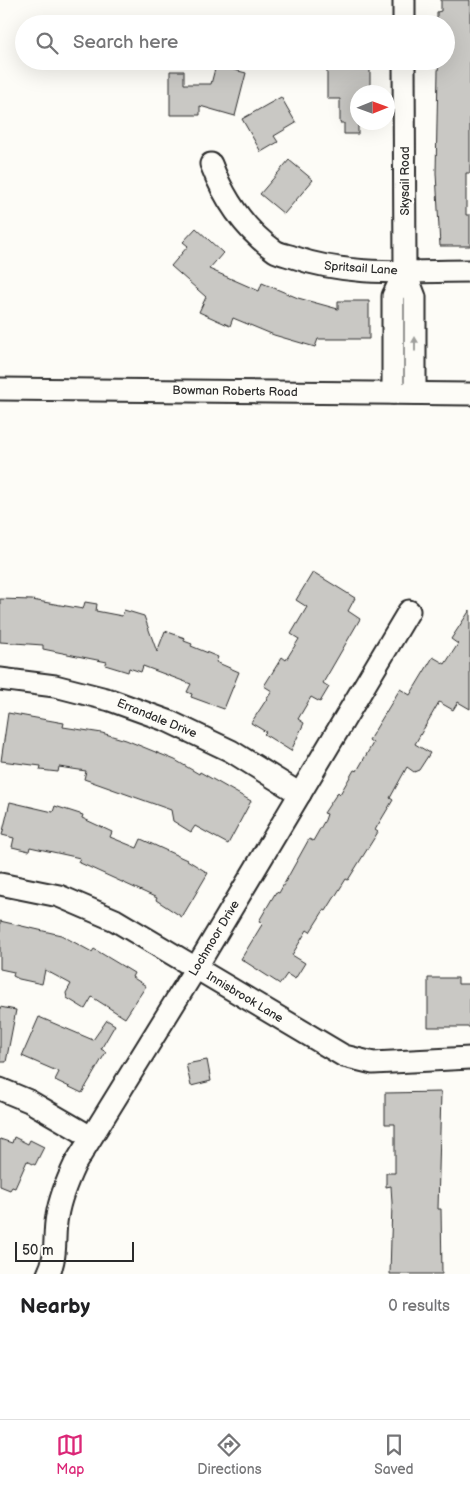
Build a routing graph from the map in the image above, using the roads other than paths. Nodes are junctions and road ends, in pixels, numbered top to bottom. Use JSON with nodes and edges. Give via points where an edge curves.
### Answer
{"nodes":[{"id":1,"x":404,"y":0,"type":"edge"},
{"id":2,"x":404,"y":15,"type":"edge"},
{"id":3,"x":404,"y":70,"type":"edge"},
{"id":4,"x":211,"y":164,"type":"dead end"},
{"id":5,"x":405,"y":271,"type":"junction"},
{"id":6,"x":470,"y":271,"type":"edge"},
{"id":7,"x":0,"y":389,"type":"edge"},
{"id":8,"x":392,"y":393,"type":"junction"},
{"id":9,"x":415,"y":393,"type":"junction"},
{"id":10,"x":470,"y":394,"type":"edge"},
{"id":11,"x":409,"y":611,"type":"dead end"},
{"id":12,"x":0,"y":679,"type":"edge"},
{"id":13,"x":300,"y":794,"type":"junction"},
{"id":14,"x":0,"y":884,"type":"edge"},
{"id":15,"x":196,"y":968,"type":"junction"},
{"id":16,"x":470,"y":1058,"type":"edge"},
{"id":17,"x":0,"y":1089,"type":"edge"},
{"id":18,"x":91,"y":1137,"type":"junction"},
{"id":19,"x":48,"y":1274,"type":"edge"}],
"edges":[{"from":1,"to":2,"type":"street"},
{"from":3,"to":5,"type":"street","name":"Skysail Road"},
{"from":4,"to":5,"type":"street","name":"Spritsail Lane","via":[[220,189],[240,219],[276,252],[314,265]]},
{"from":5,"to":6,"type":"street","name":"Spritsail Lane"},
{"from":5,"to":8,"type":"street","name":"Skysail Road","via":[[393,296]]},
{"from":9,"to":5,"type":"street","name":"Skysail Road","one_way":true,"via":[[415,297]]},
{"from":7,"to":8,"type":"street","name":"Bowman Roberts Road"},
{"from":8,"to":9,"type":"street","name":"Bowman Roberts Road"},
{"from":9,"to":10,"type":"street","name":"Bowman Roberts Road"},
{"from":11,"to":13,"type":"street","name":"Lochmoor Drive"},
{"from":12,"to":13,"type":"street","name":"Errandale Drive","via":[[55,686],[110,700],[168,721],[232,751]]},
{"from":13,"to":15,"type":"street","name":"Lochmoor Drive"},
{"from":14,"to":15,"type":"street","name":"Innisbrook Lane","via":[[59,896],[115,920]]},
{"from":15,"to":16,"type":"street","name":"Innisbrook Lane","via":[[344,1056],[374,1063]]},
{"from":15,"to":18,"type":"street","name":"Lochmoor Drive"},
{"from":17,"to":18,"type":"street"},
{"from":18,"to":19,"type":"street","name":"Lochmoor Drive","via":[[62,1191],[56,1218],[54,1255]]}]}
